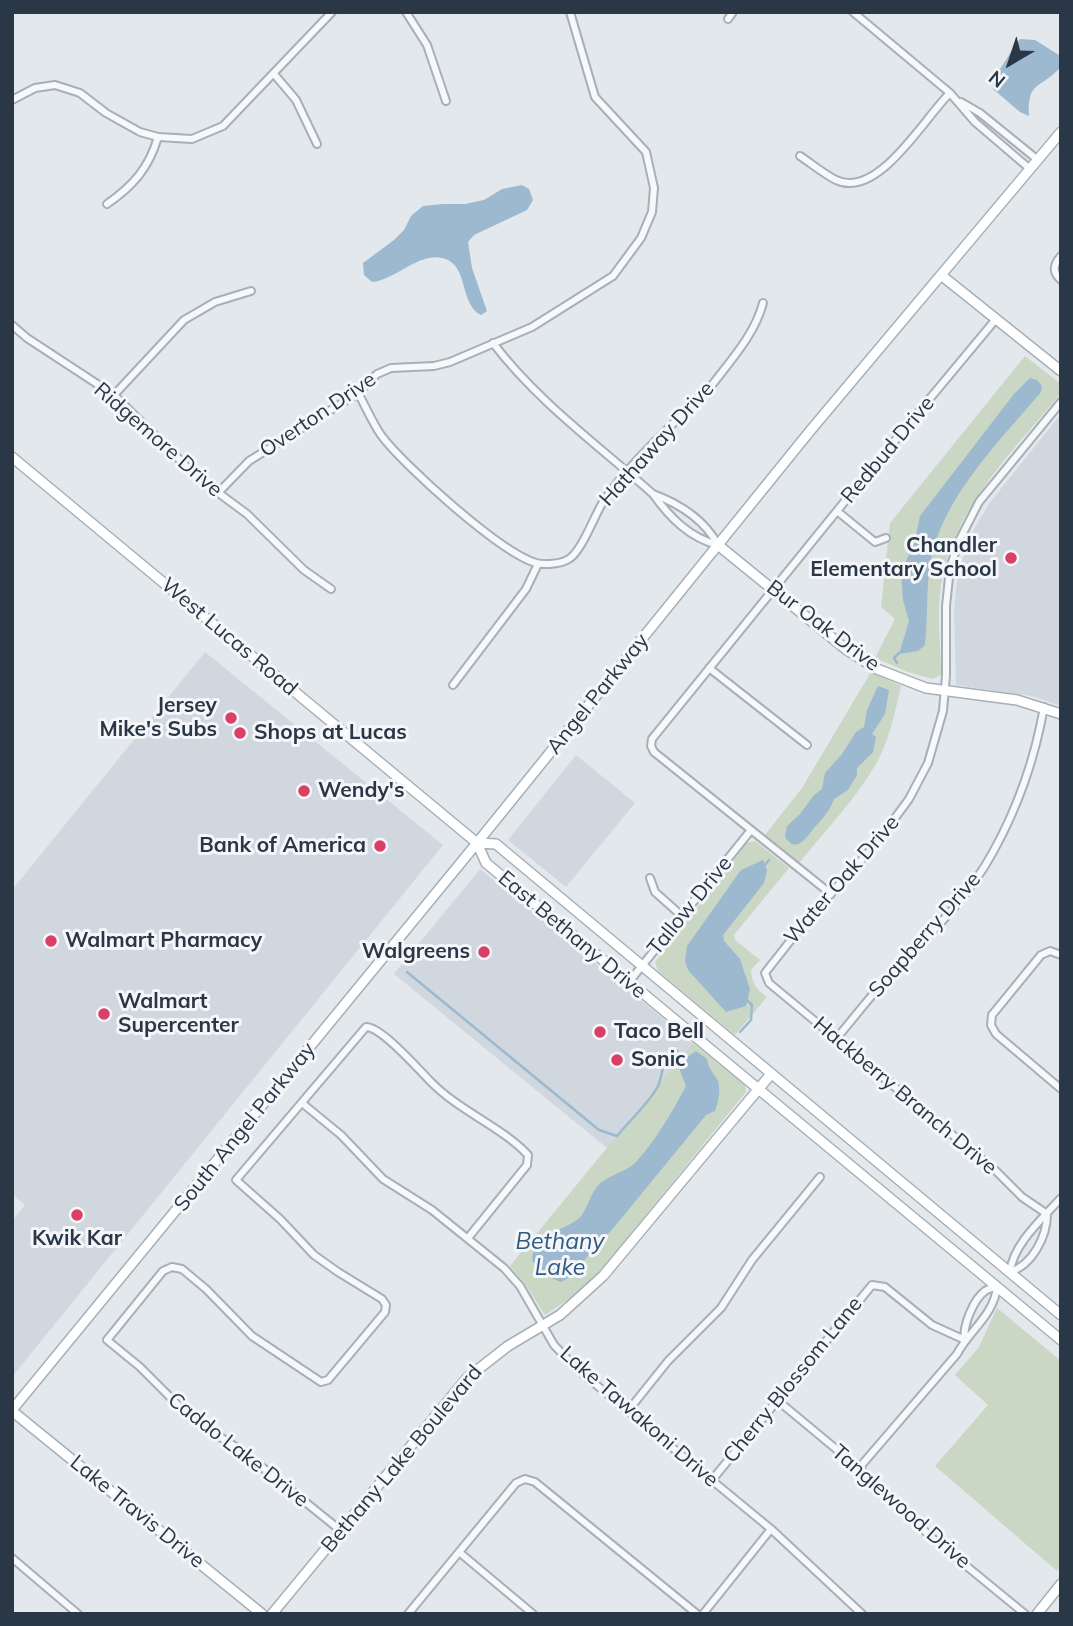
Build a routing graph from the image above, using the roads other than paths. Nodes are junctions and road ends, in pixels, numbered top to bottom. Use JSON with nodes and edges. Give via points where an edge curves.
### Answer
{"nodes":[{"id":1,"x":332,"y":12,"type":"edge"},
{"id":2,"x":406,"y":12,"type":"edge"},
{"id":3,"x":570,"y":12,"type":"edge"},
{"id":4,"x":733,"y":12,"type":"edge"},
{"id":5,"x":853,"y":12,"type":"edge"},
{"id":6,"x":727,"y":19,"type":"dead end"},
{"id":7,"x":274,"y":74,"type":"junction"},
{"id":8,"x":950,"y":93,"type":"junction"},
{"id":9,"x":12,"y":100,"type":"edge"},
{"id":10,"x":958,"y":100,"type":"junction"},
{"id":11,"x":446,"y":101,"type":"dead end"},
{"id":12,"x":1061,"y":132,"type":"edge"},
{"id":13,"x":158,"y":137,"type":"junction"},
{"id":14,"x":317,"y":144,"type":"dead end"},
{"id":15,"x":800,"y":156,"type":"dead end"},
{"id":16,"x":1038,"y":160,"type":"junction"},
{"id":17,"x":1030,"y":169,"type":"junction"},
{"id":18,"x":107,"y":204,"type":"dead end"},
{"id":19,"x":1061,"y":256,"type":"edge"},
{"id":20,"x":941,"y":275,"type":"junction"},
{"id":21,"x":1061,"y":280,"type":"edge"},
{"id":22,"x":251,"y":291,"type":"dead end"},
{"id":23,"x":763,"y":303,"type":"dead end"},
{"id":24,"x":996,"y":319,"type":"junction"},
{"id":25,"x":12,"y":325,"type":"edge"},
{"id":26,"x":494,"y":343,"type":"junction"},
{"id":27,"x":1061,"y":371,"type":"edge"},
{"id":28,"x":358,"y":393,"type":"junction"},
{"id":29,"x":114,"y":395,"type":"junction"},
{"id":30,"x":1061,"y":402,"type":"edge"},
{"id":31,"x":12,"y":457,"type":"edge"},
{"id":32,"x":628,"y":472,"type":"junction"},
{"id":33,"x":218,"y":494,"type":"junction"},
{"id":34,"x":653,"y":495,"type":"junction"},
{"id":35,"x":837,"y":511,"type":"junction"},
{"id":36,"x":886,"y":538,"type":"dead end"},
{"id":37,"x":718,"y":545,"type":"junction"},
{"id":38,"x":538,"y":564,"type":"junction"},
{"id":39,"x":331,"y":589,"type":"dead end"},
{"id":40,"x":773,"y":589,"type":"junction"},
{"id":41,"x":709,"y":668,"type":"junction"},
{"id":42,"x":453,"y":685,"type":"dead end"},
{"id":43,"x":945,"y":692,"type":"junction"},
{"id":44,"x":1044,"y":707,"type":"junction"},
{"id":45,"x":1061,"y":714,"type":"edge"},
{"id":46,"x":807,"y":745,"type":"dead end"},
{"id":47,"x":751,"y":830,"type":"junction"},
{"id":48,"x":477,"y":843,"type":"junction"},
{"id":49,"x":650,"y":878,"type":"dead end"},
{"id":50,"x":831,"y":894,"type":"junction"},
{"id":51,"x":682,"y":916,"type":"junction"},
{"id":52,"x":1061,"y":955,"type":"edge"},
{"id":53,"x":641,"y":966,"type":"junction"},
{"id":54,"x":764,"y":976,"type":"joint"},
{"id":55,"x":629,"y":982,"type":"junction"},
{"id":56,"x":836,"y":1039,"type":"junction"},
{"id":57,"x":771,"y":1074,"type":"junction"},
{"id":58,"x":758,"y":1089,"type":"junction"},
{"id":59,"x":1061,"y":1089,"type":"edge"},
{"id":60,"x":302,"y":1103,"type":"junction"},
{"id":61,"x":821,"y":1177,"type":"dead end"},
{"id":62,"x":1061,"y":1198,"type":"edge"},
{"id":63,"x":1047,"y":1214,"type":"junction"},
{"id":64,"x":467,"y":1238,"type":"junction"},
{"id":65,"x":1010,"y":1272,"type":"junction"},
{"id":66,"x":997,"y":1286,"type":"junction"},
{"id":67,"x":1061,"y":1314,"type":"edge"},
{"id":68,"x":544,"y":1325,"type":"junction"},
{"id":69,"x":965,"y":1340,"type":"junction"},
{"id":70,"x":1061,"y":1340,"type":"edge"},
{"id":71,"x":777,"y":1400,"type":"junction"},
{"id":72,"x":12,"y":1410,"type":"edge"},
{"id":73,"x":628,"y":1411,"type":"junction"},
{"id":74,"x":859,"y":1468,"type":"junction"},
{"id":75,"x":712,"y":1480,"type":"junction"},
{"id":76,"x":771,"y":1529,"type":"junction"},
{"id":77,"x":340,"y":1530,"type":"junction"},
{"id":78,"x":459,"y":1552,"type":"junction"},
{"id":79,"x":12,"y":1558,"type":"edge"},
{"id":80,"x":1061,"y":1584,"type":"edge"},
{"id":81,"x":78,"y":1614,"type":"edge"},
{"id":82,"x":262,"y":1614,"type":"edge"},
{"id":83,"x":272,"y":1614,"type":"edge"},
{"id":84,"x":408,"y":1614,"type":"edge"},
{"id":85,"x":533,"y":1614,"type":"edge"},
{"id":86,"x":697,"y":1614,"type":"edge"},
{"id":87,"x":702,"y":1614,"type":"edge"},
{"id":88,"x":862,"y":1614,"type":"edge"},
{"id":89,"x":1026,"y":1614,"type":"edge"},
{"id":90,"x":1037,"y":1614,"type":"edge"}],
"edges":[{"from":1,"to":7,"type":"street"},
{"from":2,"to":11,"type":"street","via":[[427,45]]},
{"from":3,"to":26,"type":"street","name":"Overton Drive","via":[[595,97],[646,152],[654,188],[652,212],[640,239],[613,276],[532,327]]},
{"from":4,"to":6,"type":"street"},
{"from":5,"to":8,"type":"street"},
{"from":7,"to":13,"type":"street","via":[[223,127],[192,139]]},
{"from":7,"to":14,"type":"street","via":[[296,100]]},
{"from":8,"to":10,"type":"street"},
{"from":8,"to":15,"type":"street","via":[[877,176],[865,182],[838,181]]},
{"from":9,"to":13,"type":"street","via":[[35,88],[55,85],[80,93],[106,113]]},
{"from":10,"to":16,"type":"street"},
{"from":10,"to":17,"type":"street","via":[[975,122]]},
{"from":12,"to":16,"type":"main road","name":"Angel Parkway"},
{"from":13,"to":18,"type":"street","via":[[137,181]]},
{"from":16,"to":17,"type":"main road","name":"Angel Parkway"},
{"from":17,"to":20,"type":"main road","name":"Angel Parkway"},
{"from":19,"to":21,"type":"street","via":[[1054,267]]},
{"from":20,"to":24,"type":"main road"},
{"from":20,"to":37,"type":"main road","name":"Angel Parkway"},
{"from":22,"to":29,"type":"street","via":[[215,302],[184,320]]},
{"from":23,"to":32,"type":"street","name":"Hathaway Drive","via":[[755,326],[719,375]]},
{"from":24,"to":27,"type":"main road"},
{"from":24,"to":35,"type":"street","name":"Redbud Drive"},
{"from":25,"to":29,"type":"street","name":"Ridgemore Drive"},
{"from":26,"to":28,"type":"street","name":"Overton Drive","via":[[434,366],[391,368],[377,374]]},
{"from":26,"to":32,"type":"street","via":[[546,402]]},
{"from":28,"to":33,"type":"street","name":"Overton Drive","via":[[249,461]]},
{"from":28,"to":38,"type":"street","via":[[381,434],[407,463],[491,536]]},
{"from":29,"to":33,"type":"street","name":"Ridgemore Drive"},
{"from":30,"to":43,"type":"street","name":"Water Oak Drive","via":[[979,502],[959,541],[950,568],[946,606]]},
{"from":31,"to":48,"type":"main road","name":"West Lucas Road"},
{"from":32,"to":34,"type":"street"},
{"from":32,"to":38,"type":"street","name":"Hathaway Drive","via":[[594,516],[574,555]]},
{"from":33,"to":39,"type":"street","name":"Ridgemore Drive"},
{"from":34,"to":37,"type":"street","via":[[667,514],[701,541]]},
{"from":34,"to":37,"type":"street","via":[[677,503],[710,530]]},
{"from":35,"to":36,"type":"street","via":[[875,542]]},
{"from":35,"to":40,"type":"street","name":"Redbud Drive"},
{"from":37,"to":40,"type":"main road","name":"Bur Oak Drive"},
{"from":37,"to":48,"type":"main road","name":"Angel Parkway"},
{"from":38,"to":42,"type":"street","via":[[526,589]]},
{"from":40,"to":41,"type":"street","name":"Redbud Drive"},
{"from":40,"to":43,"type":"main road","name":"Bur Oak Drive","via":[[877,669]]},
{"from":41,"to":46,"type":"street"},
{"from":41,"to":47,"type":"street","name":"Redbud Drive","via":[[651,746]]},
{"from":43,"to":44,"type":"main road","name":"Bur Oak Drive"},
{"from":43,"to":50,"type":"street","name":"Water Oak Drive","via":[[928,763],[909,800]]},
{"from":44,"to":45,"type":"main road","name":"Bur Oak Drive"},
{"from":44,"to":56,"type":"street","name":"Soapberry Drive","via":[[1028,771],[993,854],[962,896]]},
{"from":47,"to":50,"type":"street"},
{"from":47,"to":51,"type":"street","name":"Tallow Drive"},
{"from":48,"to":53,"type":"main road","name":"East Bethany Drive","via":[[496,844]]},
{"from":48,"to":55,"type":"main road","name":"East Bethany Drive","via":[[486,863]]},
{"from":48,"to":72,"type":"main road","name":"South Angel Parkway"},
{"from":49,"to":51,"type":"street","via":[[654,892]]},
{"from":50,"to":54,"type":"street","name":"Water Oak Drive"},
{"from":51,"to":53,"type":"street","name":"Tallow Drive"},
{"from":52,"to":59,"type":"street","via":[[1050,951],[1041,955],[992,1015],[991,1025]]},
{"from":53,"to":55,"type":"street","name":"Tallow Drive"},
{"from":53,"to":57,"type":"main road","name":"East Bethany Drive"},
{"from":54,"to":56,"type":"street","name":"Hackberry Branch Drive"},
{"from":55,"to":58,"type":"main road","name":"East Bethany Drive"},
{"from":56,"to":63,"type":"street","name":"Hackberry Branch Drive","via":[[995,1170],[1021,1197]]},
{"from":57,"to":58,"type":"main road","name":"Bethany Lake Boulevard"},
{"from":57,"to":65,"type":"main road","name":"East Bethany Drive"},
{"from":58,"to":66,"type":"main road","name":"East Bethany Drive"},
{"from":58,"to":68,"type":"main road","name":"Bethany Lake Boulevard","via":[[603,1276]]},
{"from":60,"to":64,"type":"street","name":"Lake Tawakoni Drive","via":[[383,1179]]},
{"from":60,"to":64,"type":"street","via":[[368,1026],[447,1097],[505,1136],[528,1156],[527,1165]]},
{"from":60,"to":77,"type":"street","name":"Caddo Lake Drive","via":[[236,1180],[314,1255],[384,1302],[384,1312],[328,1380],[321,1382],[252,1336],[177,1267],[163,1270],[107,1340],[192,1419],[242,1451]]},
{"from":61,"to":73,"type":"street","via":[[752,1260],[721,1308],[668,1361]]},
{"from":62,"to":63,"type":"street"},
{"from":63,"to":65,"type":"street","via":[[1011,1258]]},
{"from":63,"to":65,"type":"street","via":[[1047,1227],[1036,1249],[1022,1268]]},
{"from":64,"to":68,"type":"street","name":"Lake Tawakoni Drive","via":[[512,1276]]},
{"from":65,"to":66,"type":"main road"},
{"from":65,"to":67,"type":"main road","name":"East Bethany Drive"},
{"from":66,"to":69,"type":"street","via":[[996,1300],[973,1336]]},
{"from":66,"to":69,"type":"street","via":[[985,1291],[976,1303],[963,1330]]},
{"from":66,"to":70,"type":"main road","name":"East Bethany Drive"},
{"from":68,"to":73,"type":"street","name":"Lake Tawakoni Drive","via":[[560,1352]]},
{"from":68,"to":77,"type":"main road","name":"Bethany Lake Boulevard","via":[[467,1378]]},
{"from":69,"to":71,"type":"street","name":"Cherry Blossom Lane","via":[[932,1325],[877,1284],[869,1287]]},
{"from":69,"to":74,"type":"street"},
{"from":71,"to":74,"type":"street","name":"Tanglewood Drive"},
{"from":71,"to":75,"type":"street","name":"Cherry Blossom Lane"},
{"from":72,"to":82,"type":"main road","name":"Lake Travis Drive"},
{"from":73,"to":75,"type":"street","name":"Lake Tawakoni Drive"},
{"from":74,"to":89,"type":"street","name":"Tanglewood Drive","via":[[931,1536]]},
{"from":75,"to":76,"type":"street","name":"Lake Tawakoni Drive"},
{"from":76,"to":87,"type":"street"},
{"from":76,"to":88,"type":"street","name":"Lake Tawakoni Drive"},
{"from":77,"to":83,"type":"main road","name":"Bethany Lake Boulevard"},
{"from":78,"to":84,"type":"street"},
{"from":78,"to":85,"type":"street"},
{"from":78,"to":86,"type":"street","via":[[516,1483],[525,1479],[535,1482]]},
{"from":79,"to":81,"type":"street"},
{"from":80,"to":90,"type":"main road"}]}
